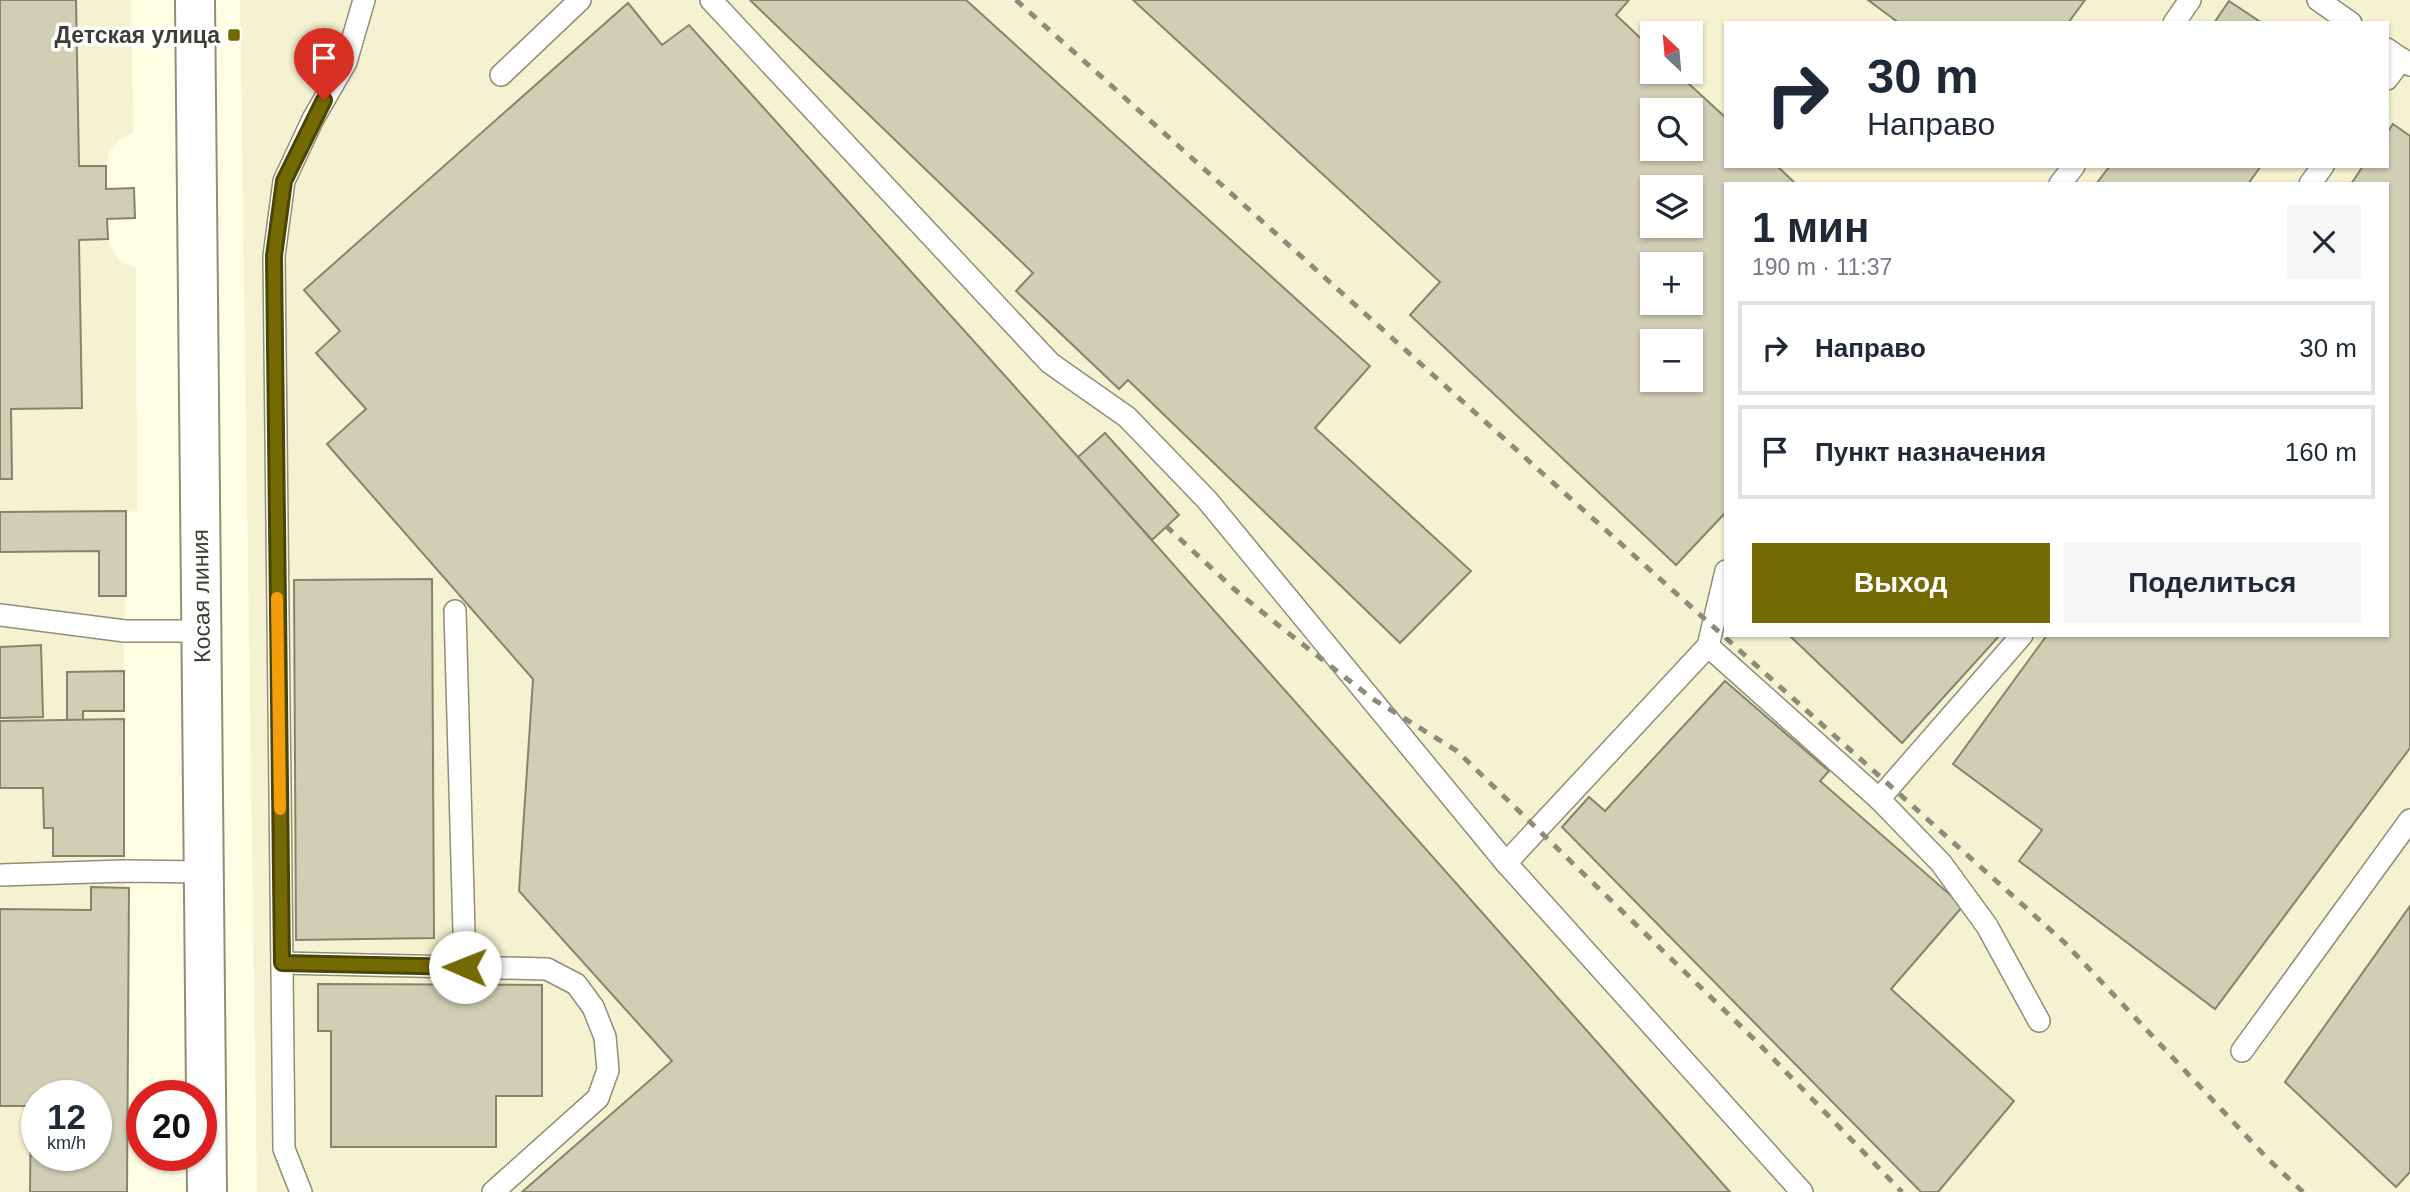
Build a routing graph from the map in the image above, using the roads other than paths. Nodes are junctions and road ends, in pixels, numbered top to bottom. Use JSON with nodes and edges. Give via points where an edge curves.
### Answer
{"nodes":[{"id":1,"x":195,"y":0,"type":"edge"},
{"id":2,"x":364,"y":0,"type":"edge"},
{"id":3,"x":580,"y":0,"type":"edge"},
{"id":4,"x":711,"y":0,"type":"edge"},
{"id":5,"x":2190,"y":0,"type":"edge"},
{"id":6,"x":2318,"y":0,"type":"edge"},
{"id":7,"x":2175,"y":21,"type":"edge"},
{"id":8,"x":2348,"y":21,"type":"edge"},
{"id":9,"x":2400,"y":57,"type":"edge"},
{"id":10,"x":500,"y":75,"type":"dead end"},
{"id":11,"x":2389,"y":76,"type":"edge"},
{"id":12,"x":2072,"y":168,"type":"edge"},
{"id":13,"x":2062,"y":182,"type":"edge"},
{"id":14,"x":1724,"y":579,"type":"edge"},
{"id":15,"x":455,"y":611,"type":"dead end"},
{"id":16,"x":0,"y":615,"type":"edge"},
{"id":17,"x":202,"y":631,"type":"junction"},
{"id":18,"x":2020,"y":637,"type":"edge"},
{"id":19,"x":1708,"y":646,"type":"junction"},
{"id":20,"x":1879,"y":799,"type":"junction"},
{"id":21,"x":2410,"y":820,"type":"edge"},
{"id":22,"x":1506,"y":863,"type":"junction"},
{"id":23,"x":205,"y":872,"type":"junction"},
{"id":24,"x":0,"y":875,"type":"edge"},
{"id":25,"x":282,"y":963,"type":"junction"},
{"id":26,"x":465,"y":967,"type":"junction"},
{"id":27,"x":2039,"y":1021,"type":"dead end"},
{"id":28,"x":2242,"y":1051,"type":"dead end"},
{"id":29,"x":207,"y":1192,"type":"edge"},
{"id":30,"x":301,"y":1192,"type":"edge"},
{"id":31,"x":493,"y":1192,"type":"edge"},
{"id":32,"x":1802,"y":1192,"type":"edge"}],
"edges":[{"from":1,"to":17,"type":"street","name":"Косая линия"},
{"from":2,"to":25,"type":"lane","via":[[346,62],[284,181],[274,256]]},
{"from":3,"to":10,"type":"lane"},
{"from":4,"to":22,"type":"lane","via":[[1050,363],[1127,417],[1207,499]]},
{"from":5,"to":7,"type":"lane"},
{"from":6,"to":8,"type":"lane"},
{"from":9,"to":11,"type":"lane"},
{"from":12,"to":13,"type":"lane"},
{"from":14,"to":19,"type":"lane"},
{"from":15,"to":26,"type":"lane"},
{"from":16,"to":17,"type":"lane","via":[[125,631]]},
{"from":17,"to":23,"type":"street","name":"Косая линия"},
{"from":18,"to":20,"type":"lane"},
{"from":19,"to":20,"type":"lane"},
{"from":19,"to":22,"type":"lane"},
{"from":20,"to":27,"type":"lane","via":[[1941,863],[1987,926]]},
{"from":21,"to":28,"type":"lane"},
{"from":22,"to":32,"type":"lane"},
{"from":23,"to":24,"type":"lane"},
{"from":23,"to":29,"type":"street","name":"Косая линия"},
{"from":25,"to":26,"type":"lane"},
{"from":25,"to":30,"type":"lane","via":[[284,1149]]},
{"from":26,"to":31,"type":"lane","via":[[547,969],[576,984],[593,1007],[605,1037],[608,1070],[598,1098]]}]}
